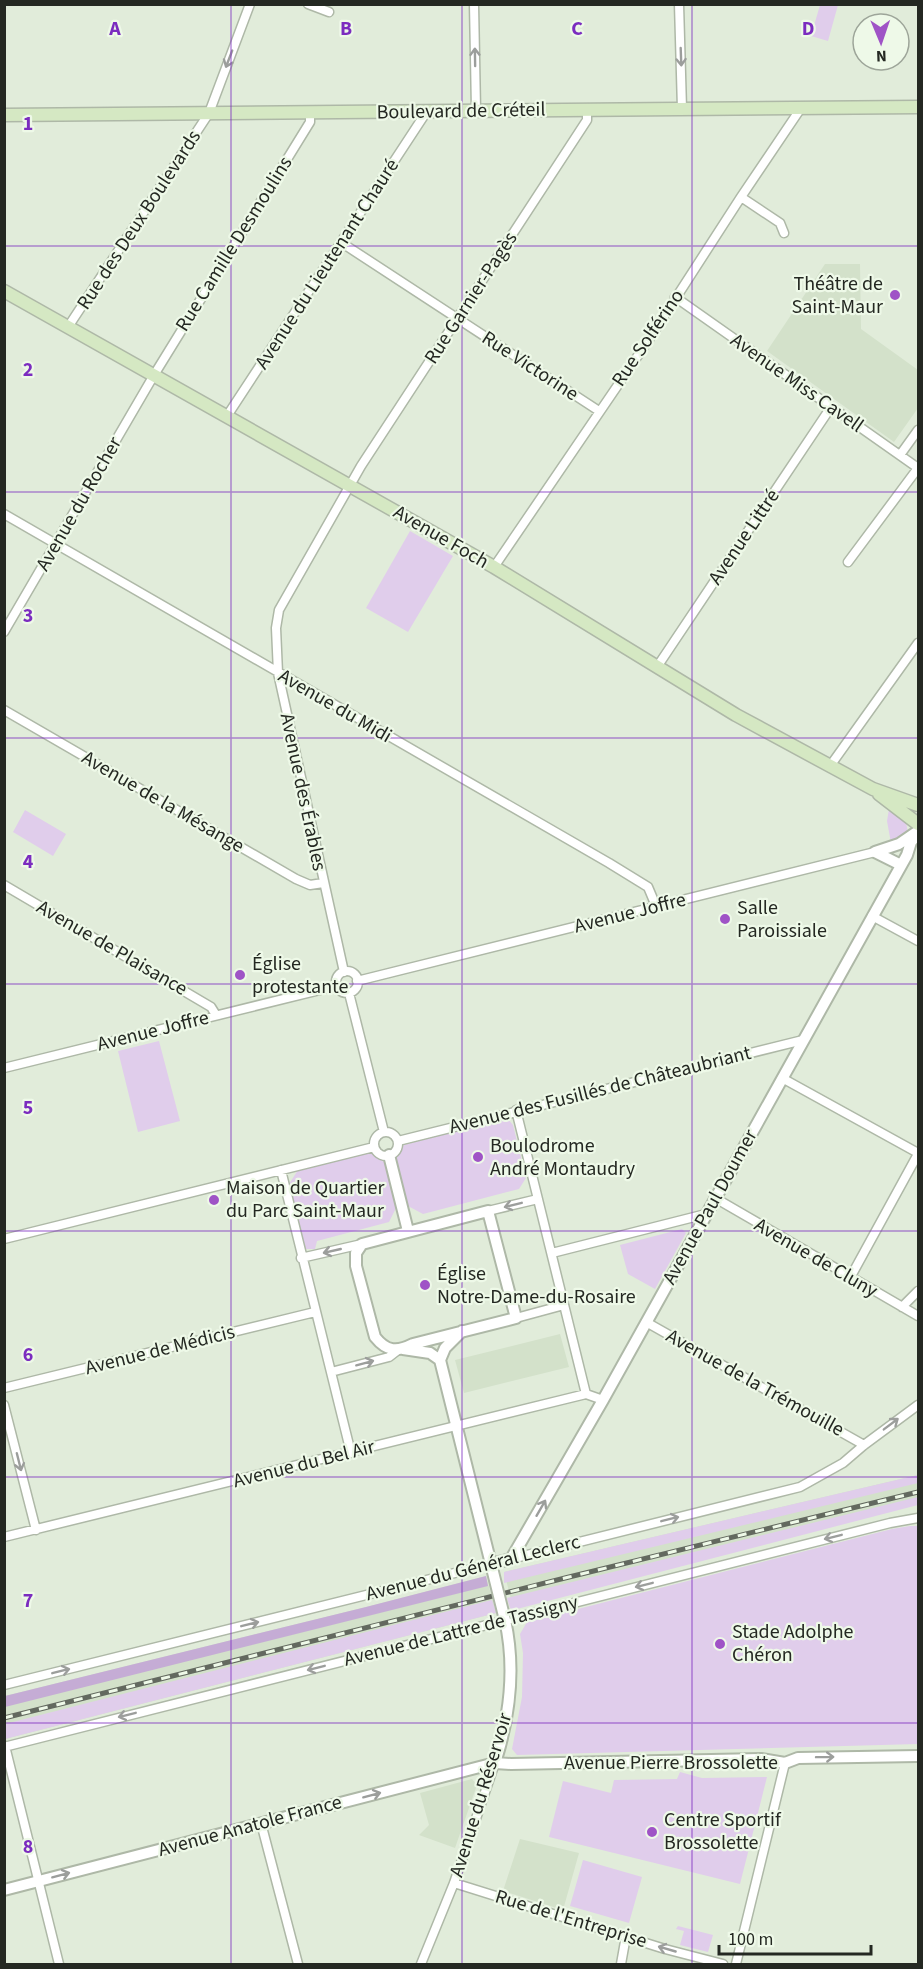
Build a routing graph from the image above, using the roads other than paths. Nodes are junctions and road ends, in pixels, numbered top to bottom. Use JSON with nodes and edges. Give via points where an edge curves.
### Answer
{"nodes":[{"id":1,"x":250,"y":4,"type":"edge"},
{"id":2,"x":308,"y":4,"type":"edge"},
{"id":3,"x":474,"y":4,"type":"edge"},
{"id":4,"x":679,"y":4,"type":"edge"},
{"id":5,"x":329,"y":12,"type":"dead end"},
{"id":6,"x":918,"y":107,"type":"edge"},
{"id":7,"x":801,"y":108,"type":"junction"},
{"id":8,"x":587,"y":109,"type":"junction"},
{"id":9,"x":682,"y":109,"type":"junction"},
{"id":10,"x":476,"y":110,"type":"junction"},
{"id":11,"x":427,"y":111,"type":"junction"},
{"id":12,"x":310,"y":112,"type":"junction"},
{"id":13,"x":209,"y":113,"type":"junction"},
{"id":14,"x":4,"y":115,"type":"edge"},
{"id":15,"x":741,"y":197,"type":"junction"},
{"id":16,"x":784,"y":233,"type":"dead end"},
{"id":17,"x":342,"y":243,"type":"junction"},
{"id":18,"x":4,"y":291,"type":"edge"},
{"id":19,"x":675,"y":297,"type":"junction"},
{"id":20,"x":457,"y":318,"type":"junction"},
{"id":21,"x":68,"y":327,"type":"junction"},
{"id":22,"x":154,"y":375,"type":"junction"},
{"id":23,"x":831,"y":407,"type":"junction"},
{"id":24,"x":599,"y":411,"type":"junction"},
{"id":25,"x":226,"y":416,"type":"junction"},
{"id":26,"x":918,"y":430,"type":"edge"},
{"id":27,"x":900,"y":455,"type":"junction"},
{"id":28,"x":918,"y":468,"type":"edge"},
{"id":29,"x":349,"y":484,"type":"junction"},
{"id":30,"x":4,"y":514,"type":"edge"},
{"id":31,"x":56,"y":544,"type":"junction"},
{"id":32,"x":848,"y":562,"type":"dead end"},
{"id":33,"x":494,"y":567,"type":"junction"},
{"id":34,"x":4,"y":632,"type":"edge"},
{"id":35,"x":918,"y":643,"type":"edge"},
{"id":36,"x":657,"y":667,"type":"junction"},
{"id":37,"x":278,"y":673,"type":"junction"},
{"id":38,"x":4,"y":710,"type":"edge"},
{"id":39,"x":830,"y":766,"type":"junction"},
{"id":40,"x":873,"y":789,"type":"junction"},
{"id":41,"x":918,"y":805,"type":"edge"},
{"id":42,"x":918,"y":824,"type":"edge"},
{"id":43,"x":918,"y":832,"type":"edge"},
{"id":44,"x":918,"y":848,"type":"edge"},
{"id":45,"x":875,"y":852,"type":"junction"},
{"id":46,"x":907,"y":855,"type":"junction"},
{"id":47,"x":901,"y":865,"type":"junction"},
{"id":48,"x":323,"y":883,"type":"junction"},
{"id":49,"x":4,"y":885,"type":"edge"},
{"id":50,"x":656,"y":906,"type":"junction"},
{"id":51,"x":872,"y":916,"type":"junction"},
{"id":52,"x":918,"y":941,"type":"edge"},
{"id":53,"x":344,"y":972,"type":"junction"},
{"id":54,"x":357,"y":981,"type":"junction"},
{"id":55,"x":336,"y":986,"type":"junction"},
{"id":56,"x":349,"y":993,"type":"junction"},
{"id":57,"x":216,"y":1015,"type":"junction"},
{"id":58,"x":803,"y":1040,"type":"junction"},
{"id":59,"x":4,"y":1068,"type":"edge"},
{"id":60,"x":782,"y":1078,"type":"junction"},
{"id":61,"x":516,"y":1110,"type":"junction"},
{"id":62,"x":384,"y":1132,"type":"junction"},
{"id":63,"x":398,"y":1141,"type":"junction"},
{"id":64,"x":374,"y":1147,"type":"junction"},
{"id":65,"x":918,"y":1153,"type":"edge"},
{"id":66,"x":389,"y":1155,"type":"junction"},
{"id":67,"x":281,"y":1170,"type":"junction"},
{"id":68,"x":715,"y":1198,"type":"junction"},
{"id":69,"x":538,"y":1199,"type":"junction"},
{"id":70,"x":488,"y":1211,"type":"junction"},
{"id":71,"x":706,"y":1214,"type":"junction"},
{"id":72,"x":408,"y":1231,"type":"junction"},
{"id":73,"x":4,"y":1239,"type":"edge"},
{"id":74,"x":362,"y":1244,"type":"junction"},
{"id":75,"x":552,"y":1253,"type":"junction"},
{"id":76,"x":301,"y":1258,"type":"junction"},
{"id":77,"x":850,"y":1278,"type":"junction"},
{"id":78,"x":918,"y":1292,"type":"edge"},
{"id":79,"x":564,"y":1305,"type":"junction"},
{"id":80,"x":902,"y":1307,"type":"junction"},
{"id":81,"x":315,"y":1312,"type":"junction"},
{"id":82,"x":918,"y":1316,"type":"edge"},
{"id":83,"x":516,"y":1318,"type":"junction"},
{"id":84,"x":646,"y":1322,"type":"junction"},
{"id":85,"x":462,"y":1331,"type":"junction"},
{"id":86,"x":401,"y":1350,"type":"junction"},
{"id":87,"x":440,"y":1360,"type":"junction"},
{"id":88,"x":331,"y":1372,"type":"junction"},
{"id":89,"x":4,"y":1388,"type":"edge"},
{"id":90,"x":586,"y":1394,"type":"junction"},
{"id":91,"x":603,"y":1400,"type":"junction"},
{"id":92,"x":4,"y":1405,"type":"edge"},
{"id":93,"x":918,"y":1405,"type":"edge"},
{"id":94,"x":457,"y":1426,"type":"junction"},
{"id":95,"x":864,"y":1445,"type":"junction"},
{"id":96,"x":351,"y":1453,"type":"junction"},
{"id":97,"x":918,"y":1518,"type":"edge"},
{"id":98,"x":36,"y":1530,"type":"junction"},
{"id":99,"x":4,"y":1537,"type":"edge"},
{"id":100,"x":511,"y":1559,"type":"junction"},
{"id":101,"x":491,"y":1564,"type":"junction"},
{"id":102,"x":505,"y":1620,"type":"junction"},
{"id":103,"x":4,"y":1685,"type":"edge"},
{"id":104,"x":5,"y":1746,"type":"edge"},
{"id":105,"x":918,"y":1756,"type":"edge"},
{"id":106,"x":495,"y":1763,"type":"junction"},
{"id":107,"x":785,"y":1763,"type":"junction"},
{"id":108,"x":261,"y":1823,"type":"junction"},
{"id":109,"x":39,"y":1881,"type":"junction"},
{"id":110,"x":454,"y":1883,"type":"junction"},
{"id":111,"x":4,"y":1890,"type":"edge"},
{"id":112,"x":626,"y":1936,"type":"junction"},
{"id":113,"x":59,"y":1965,"type":"edge"},
{"id":114,"x":298,"y":1965,"type":"edge"},
{"id":115,"x":421,"y":1965,"type":"edge"},
{"id":116,"x":621,"y":1965,"type":"edge"},
{"id":117,"x":723,"y":1965,"type":"edge"},
{"id":118,"x":736,"y":1965,"type":"edge"}],
"edges":[{"from":1,"to":13,"type":"street","name":"Rue des Deux Boulevards","one_way":true},
{"from":2,"to":5,"type":"street"},
{"from":10,"to":3,"type":"street","one_way":true},
{"from":4,"to":9,"type":"street","one_way":true},
{"from":6,"to":7,"type":"main road","name":"Boulevard de Créteil"},
{"from":7,"to":9,"type":"main road","name":"Boulevard de Créteil"},
{"from":7,"to":15,"type":"street","name":"Rue Solférino"},
{"from":8,"to":9,"type":"main road","name":"Boulevard de Créteil"},
{"from":8,"to":10,"type":"main road","name":"Boulevard de Créteil"},
{"from":8,"to":20,"type":"street","name":"Rue Garnier-Pagès","via":[[586,120]]},
{"from":10,"to":11,"type":"main road","name":"Boulevard de Créteil"},
{"from":11,"to":12,"type":"main road","name":"Boulevard de Créteil"},
{"from":11,"to":17,"type":"street","name":"Avenue du Lieutenant Chauré"},
{"from":12,"to":13,"type":"main road","name":"Boulevard de Créteil"},
{"from":12,"to":22,"type":"street","name":"Rue Camille Desmoulins","via":[[310,122]]},
{"from":13,"to":14,"type":"main road","name":"Boulevard de Créteil"},
{"from":13,"to":21,"type":"street","name":"Rue des Deux Boulevards"},
{"from":15,"to":16,"type":"street","via":[[780,224]]},
{"from":15,"to":19,"type":"street","name":"Rue Solférino"},
{"from":17,"to":20,"type":"street","name":"Rue Victorine"},
{"from":17,"to":25,"type":"street","name":"Avenue du Lieutenant Chauré"},
{"from":18,"to":21,"type":"main road","name":"Avenue Foch"},
{"from":19,"to":23,"type":"street","name":"Avenue Miss Cavell"},
{"from":19,"to":24,"type":"street","name":"Rue Solférino"},
{"from":20,"to":24,"type":"street","name":"Rue Victorine"},
{"from":20,"to":29,"type":"street","name":"Rue Garnier-Pagès"},
{"from":21,"to":22,"type":"main road","name":"Avenue Foch"},
{"from":22,"to":25,"type":"main road","name":"Avenue Foch"},
{"from":22,"to":31,"type":"street","name":"Avenue du Rocher"},
{"from":23,"to":27,"type":"street","name":"Avenue Miss Cavell"},
{"from":23,"to":36,"type":"street","name":"Avenue Littré"},
{"from":24,"to":33,"type":"street","name":"Rue Solférino"},
{"from":25,"to":29,"type":"main road","name":"Avenue Foch"},
{"from":26,"to":27,"type":"street"},
{"from":27,"to":28,"type":"street","name":"Avenue Miss Cavell"},
{"from":28,"to":32,"type":"street"},
{"from":29,"to":33,"type":"main road","name":"Avenue Foch"},
{"from":29,"to":37,"type":"street","name":"Avenue des Érables","via":[[279,610]]},
{"from":30,"to":31,"type":"street","name":"Avenue du Midi"},
{"from":31,"to":34,"type":"street","name":"Avenue du Rocher"},
{"from":31,"to":37,"type":"street","name":"Avenue du Midi"},
{"from":33,"to":36,"type":"main road","name":"Avenue Foch"},
{"from":35,"to":39,"type":"street"},
{"from":36,"to":39,"type":"main road","name":"Avenue Foch"},
{"from":37,"to":48,"type":"street","name":"Avenue des Érables"},
{"from":37,"to":50,"type":"street","name":"Avenue du Midi","via":[[648,887]]},
{"from":38,"to":48,"type":"street","name":"Avenue de la Mésange","via":[[296,879],[310,885]]},
{"from":39,"to":40,"type":"main road","name":"Avenue Foch"},
{"from":40,"to":41,"type":"main road","name":"Avenue Foch"},
{"from":40,"to":42,"type":"main road","name":"Avenue Foch"},
{"from":43,"to":45,"type":"street"},
{"from":43,"to":46,"type":"street","name":"Avenue Paul Doumer"},
{"from":44,"to":46,"type":"street"},
{"from":45,"to":47,"type":"street"},
{"from":45,"to":50,"type":"street","name":"Avenue Joffre"},
{"from":46,"to":47,"type":"street","name":"Avenue Paul Doumer"},
{"from":47,"to":51,"type":"street","name":"Avenue Paul Doumer"},
{"from":48,"to":53,"type":"street","name":"Avenue des Érables"},
{"from":49,"to":57,"type":"street","name":"Avenue de Plaisance","via":[[211,1007]]},
{"from":50,"to":54,"type":"street","name":"Avenue Joffre"},
{"from":51,"to":52,"type":"street"},
{"from":51,"to":58,"type":"street","name":"Avenue Paul Doumer"},
{"from":53,"to":54,"type":"street","via":[[354,974]]},
{"from":53,"to":55,"type":"street","via":[[338,976]]},
{"from":54,"to":56,"type":"street","via":[[356,989]]},
{"from":55,"to":56,"type":"street"},
{"from":55,"to":57,"type":"street","name":"Avenue Joffre"},
{"from":56,"to":62,"type":"street"},
{"from":57,"to":59,"type":"street","name":"Avenue Joffre"},
{"from":58,"to":60,"type":"street","name":"Avenue Paul Doumer"},
{"from":58,"to":61,"type":"street","name":"Avenue des Fusillés de Châteaubriant"},
{"from":60,"to":65,"type":"street"},
{"from":60,"to":68,"type":"street","name":"Avenue Paul Doumer"},
{"from":61,"to":63,"type":"street","name":"Avenue des Fusillés de Châteaubriant"},
{"from":61,"to":69,"type":"street"},
{"from":62,"to":63,"type":"street","via":[[391,1132]]},
{"from":62,"to":64,"type":"street","via":[[375,1139]]},
{"from":63,"to":66,"type":"street"},
{"from":64,"to":66,"type":"street","via":[[382,1155]]},
{"from":64,"to":67,"type":"street"},
{"from":65,"to":77,"type":"street"},
{"from":66,"to":72,"type":"street"},
{"from":67,"to":73,"type":"street"},
{"from":67,"to":76,"type":"street"},
{"from":68,"to":71,"type":"street","name":"Avenue Paul Doumer"},
{"from":68,"to":77,"type":"street","name":"Avenue de Cluny"},
{"from":69,"to":70,"type":"street","one_way":true},
{"from":69,"to":75,"type":"street"},
{"from":70,"to":72,"type":"street"},
{"from":70,"to":83,"type":"street"},
{"from":71,"to":75,"type":"street"},
{"from":71,"to":84,"type":"street","name":"Avenue Paul Doumer"},
{"from":72,"to":74,"type":"street"},
{"from":74,"to":76,"type":"street","one_way":true},
{"from":74,"to":86,"type":"street","via":[[356,1253],[356,1266],[375,1337],[382,1346]]},
{"from":75,"to":79,"type":"street"},
{"from":76,"to":81,"type":"street"},
{"from":77,"to":80,"type":"street","name":"Avenue de Cluny"},
{"from":78,"to":80,"type":"street"},
{"from":79,"to":83,"type":"street"},
{"from":79,"to":90,"type":"street"},
{"from":80,"to":82,"type":"street","name":"Avenue de Cluny"},
{"from":81,"to":88,"type":"street"},
{"from":81,"to":89,"type":"street","name":"Avenue de Médicis"},
{"from":83,"to":85,"type":"street"},
{"from":84,"to":91,"type":"street","name":"Avenue Paul Doumer"},
{"from":84,"to":95,"type":"street","name":"Avenue de la Trémouille"},
{"from":85,"to":86,"type":"street"},
{"from":85,"to":87,"type":"street","via":[[445,1348]]},
{"from":86,"to":87,"type":"street","via":[[430,1353]]},
{"from":88,"to":86,"type":"street","one_way":true,"via":[[389,1357]]},
{"from":87,"to":94,"type":"street","name":"Avenue du Réservoir"},
{"from":88,"to":96,"type":"street"},
{"from":90,"to":91,"type":"street"},
{"from":90,"to":94,"type":"street","name":"Avenue du Bel Air"},
{"from":100,"to":91,"type":"street","name":"Avenue Paul Doumer","one_way":true},
{"from":92,"to":98,"type":"street","one_way":true},
{"from":95,"to":93,"type":"street","name":"Avenue du Général Leclerc","one_way":true},
{"from":94,"to":96,"type":"street","name":"Avenue du Bel Air"},
{"from":94,"to":101,"type":"street","name":"Avenue du Réservoir"},
{"from":100,"to":95,"type":"street","name":"Avenue du Général Leclerc","one_way":true,"via":[[800,1487],[843,1463]]},
{"from":96,"to":98,"type":"street","name":"Avenue du Bel Air"},
{"from":97,"to":102,"type":"street","name":"Avenue de Lattre de Tassigny","one_way":true},
{"from":98,"to":99,"type":"street","name":"Avenue du Bel Air"},
{"from":100,"to":101,"type":"street","name":"Avenue du Général Leclerc"},
{"from":101,"to":102,"type":"street","name":"Avenue du Réservoir","bridge":true},
{"from":103,"to":101,"type":"street","name":"Avenue du Général Leclerc","one_way":true},
{"from":102,"to":104,"type":"street","name":"Avenue de Lattre de Tassigny","one_way":true},
{"from":102,"to":106,"type":"street","name":"Avenue du Réservoir","via":[[511,1669],[510,1702]]},
{"from":104,"to":109,"type":"street"},
{"from":107,"to":105,"type":"street","name":"Avenue Pierre Brossolette","one_way":true,"via":[[798,1758]]},
{"from":106,"to":107,"type":"street","name":"Avenue Pierre Brossolette","via":[[761,1759]]},
{"from":108,"to":106,"type":"street","name":"Avenue Anatole France","one_way":true},
{"from":106,"to":110,"type":"street","name":"Avenue du Réservoir"},
{"from":107,"to":118,"type":"street"},
{"from":109,"to":108,"type":"street","name":"Avenue Anatole France","one_way":true},
{"from":108,"to":114,"type":"street"},
{"from":109,"to":111,"type":"street","name":"Avenue Anatole France"},
{"from":109,"to":113,"type":"street"},
{"from":110,"to":112,"type":"street","name":"Rue de l'Entreprise"},
{"from":110,"to":115,"type":"street","name":"Avenue du Réservoir"},
{"from":112,"to":116,"type":"street"},
{"from":117,"to":112,"type":"street","name":"Rue de l'Entreprise","one_way":true}]}
